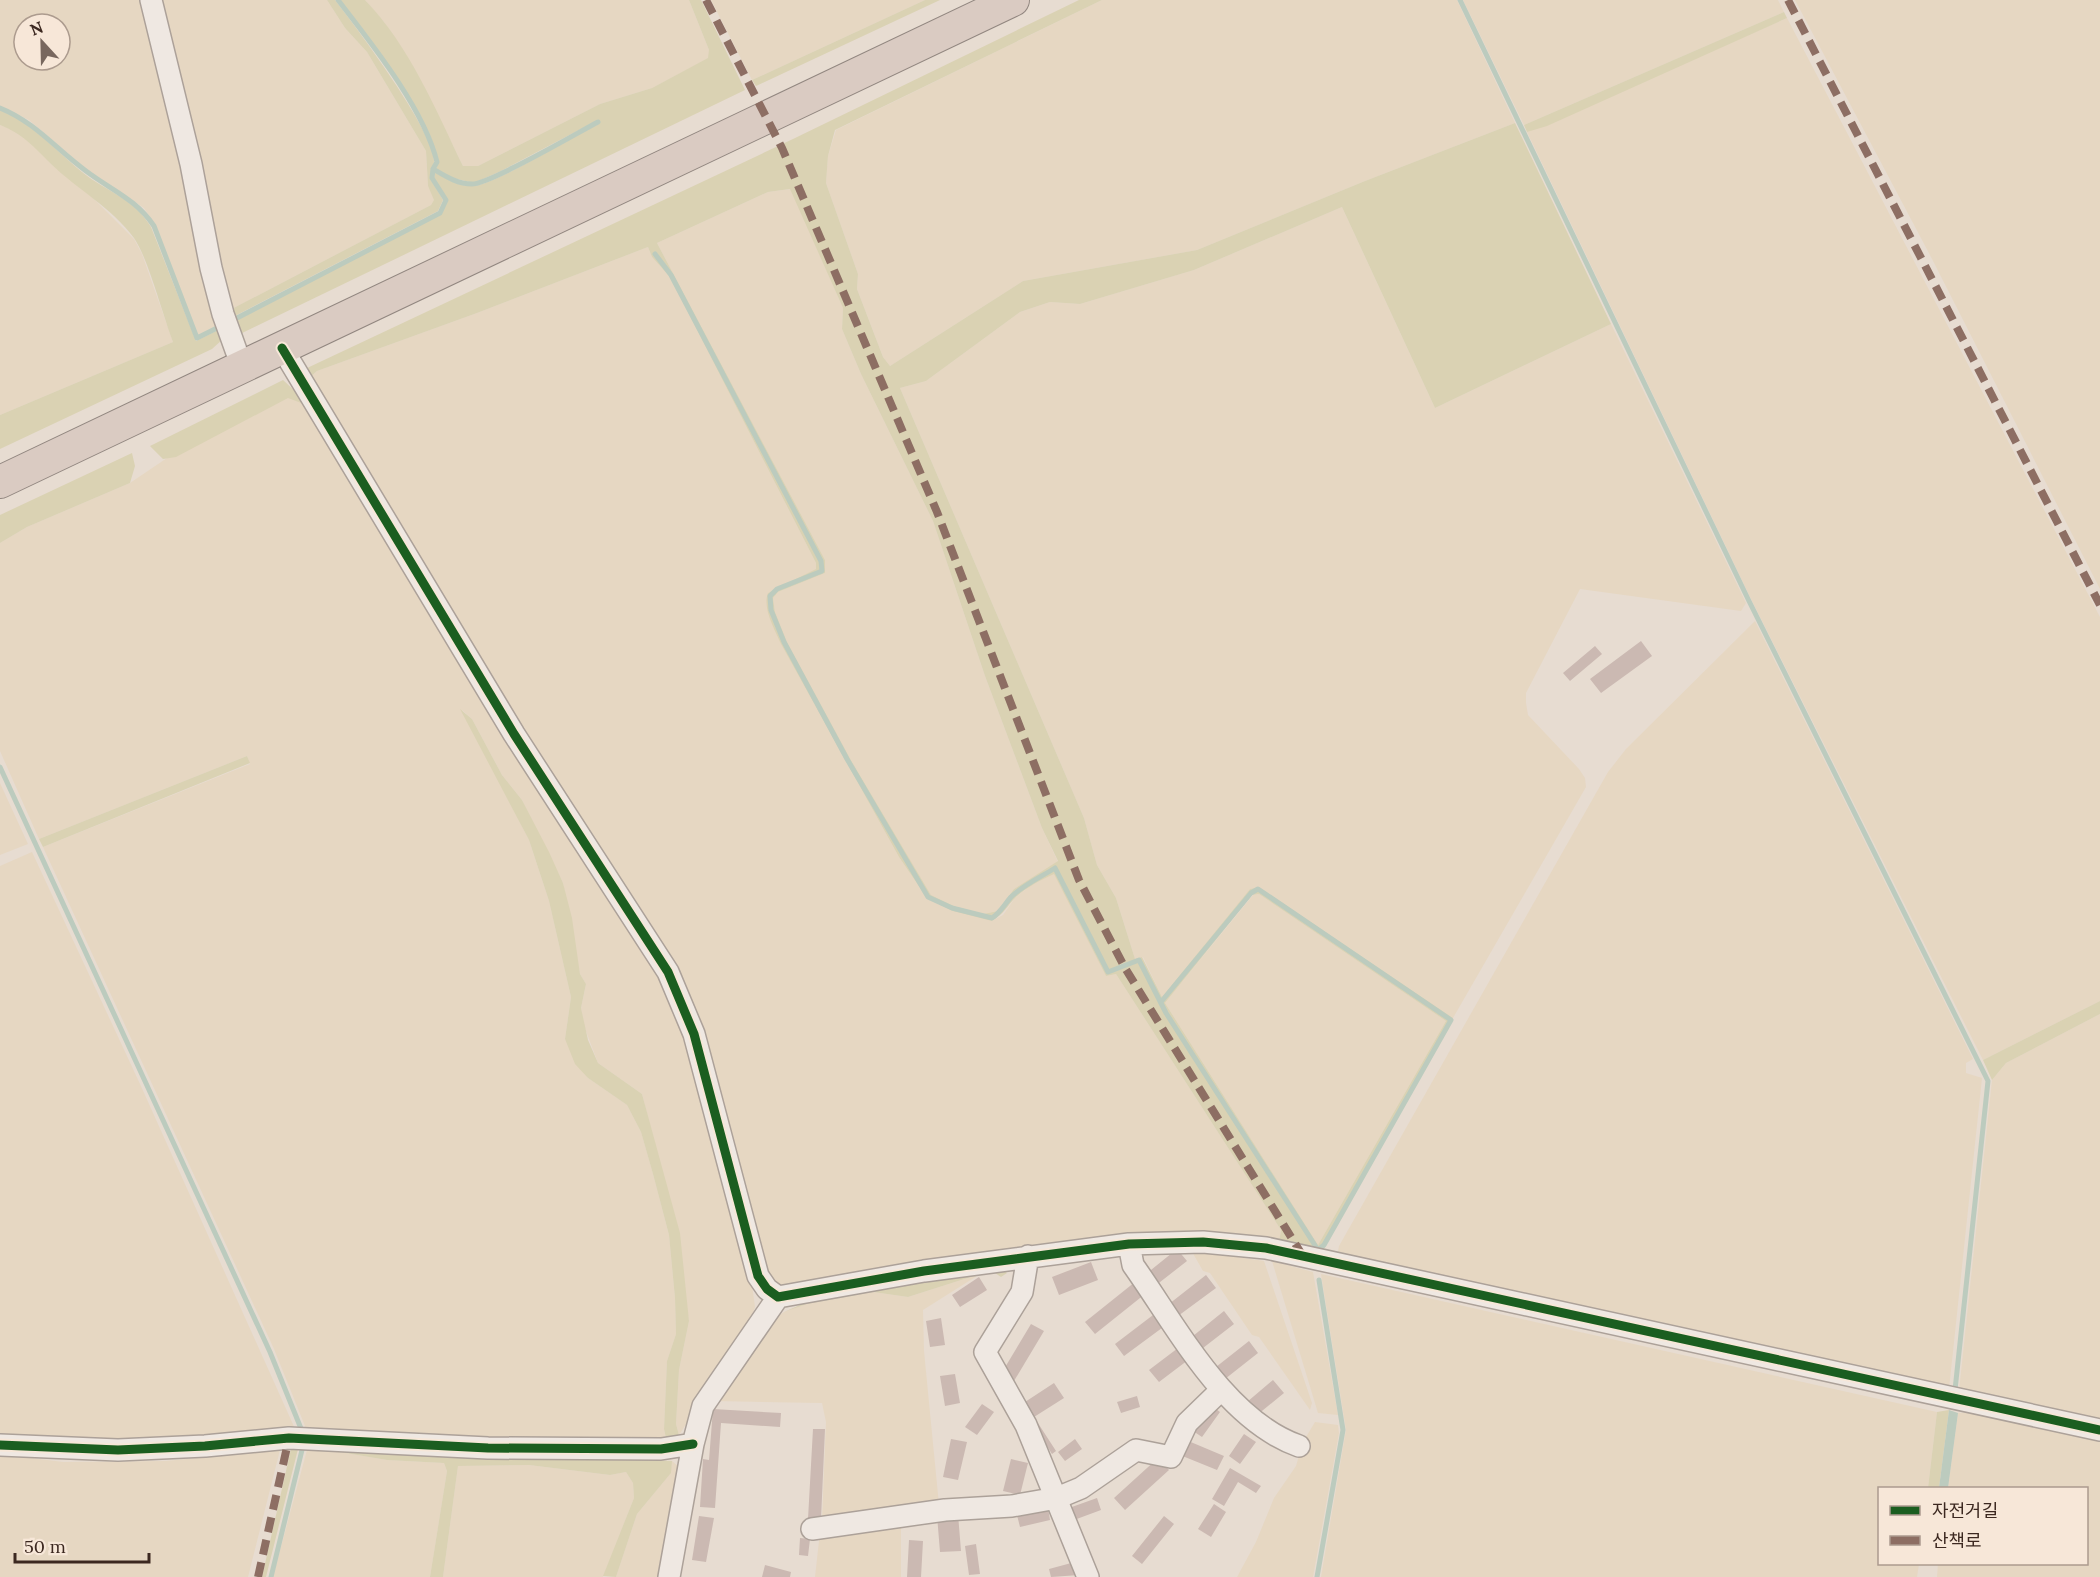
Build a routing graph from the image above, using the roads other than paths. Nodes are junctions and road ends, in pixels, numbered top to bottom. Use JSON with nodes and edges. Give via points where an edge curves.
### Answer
{"nodes":[{"id":1,"x":151,"y":0,"type":"edge"},
{"id":2,"x":1013,"y":0,"type":"edge"},
{"id":3,"x":282,"y":348,"type":"junction"},
{"id":4,"x":242,"y":367,"type":"junction"},
{"id":5,"x":0,"y":482,"type":"edge"},
{"id":6,"x":1129,"y":1244,"type":"junction"},
{"id":7,"x":1028,"y":1256,"type":"junction"},
{"id":8,"x":778,"y":1297,"type":"junction"},
{"id":9,"x":1221,"y":1390,"type":"junction"},
{"id":10,"x":2100,"y":1430,"type":"edge"},
{"id":11,"x":693,"y":1444,"type":"junction"},
{"id":12,"x":0,"y":1445,"type":"edge"},
{"id":13,"x":1299,"y":1446,"type":"dead end"},
{"id":14,"x":1058,"y":1498,"type":"junction"},
{"id":15,"x":812,"y":1529,"type":"dead end"},
{"id":16,"x":669,"y":1577,"type":"edge"},
{"id":17,"x":1088,"y":1577,"type":"edge"}],
"edges":[{"from":1,"to":4,"type":"street","via":[[211,268]]},
{"from":2,"to":3,"type":"highway"},
{"from":3,"to":4,"type":"highway"},
{"from":3,"to":8,"type":"street","via":[[514,734],[668,972],[694,1034],[758,1276]]},
{"from":4,"to":5,"type":"highway"},
{"from":6,"to":7,"type":"street"},
{"from":6,"to":9,"type":"street","via":[[1133,1265]]},
{"from":6,"to":10,"type":"street","via":[[1203,1242],[1266,1248]]},
{"from":7,"to":8,"type":"street","via":[[924,1270]]},
{"from":7,"to":14,"type":"street","via":[[1023,1292],[985,1352],[1026,1425]]},
{"from":8,"to":11,"type":"street","via":[[703,1406]]},
{"from":9,"to":13,"type":"street","via":[[1276,1438]]},
{"from":9,"to":14,"type":"street","via":[[1187,1423],[1171,1457],[1136,1450],[1081,1488]]},
{"from":11,"to":12,"type":"street","via":[[661,1449],[488,1448],[289,1437],[118,1450]]},
{"from":11,"to":16,"type":"street"},
{"from":14,"to":15,"type":"street"},
{"from":14,"to":17,"type":"street"}]}
